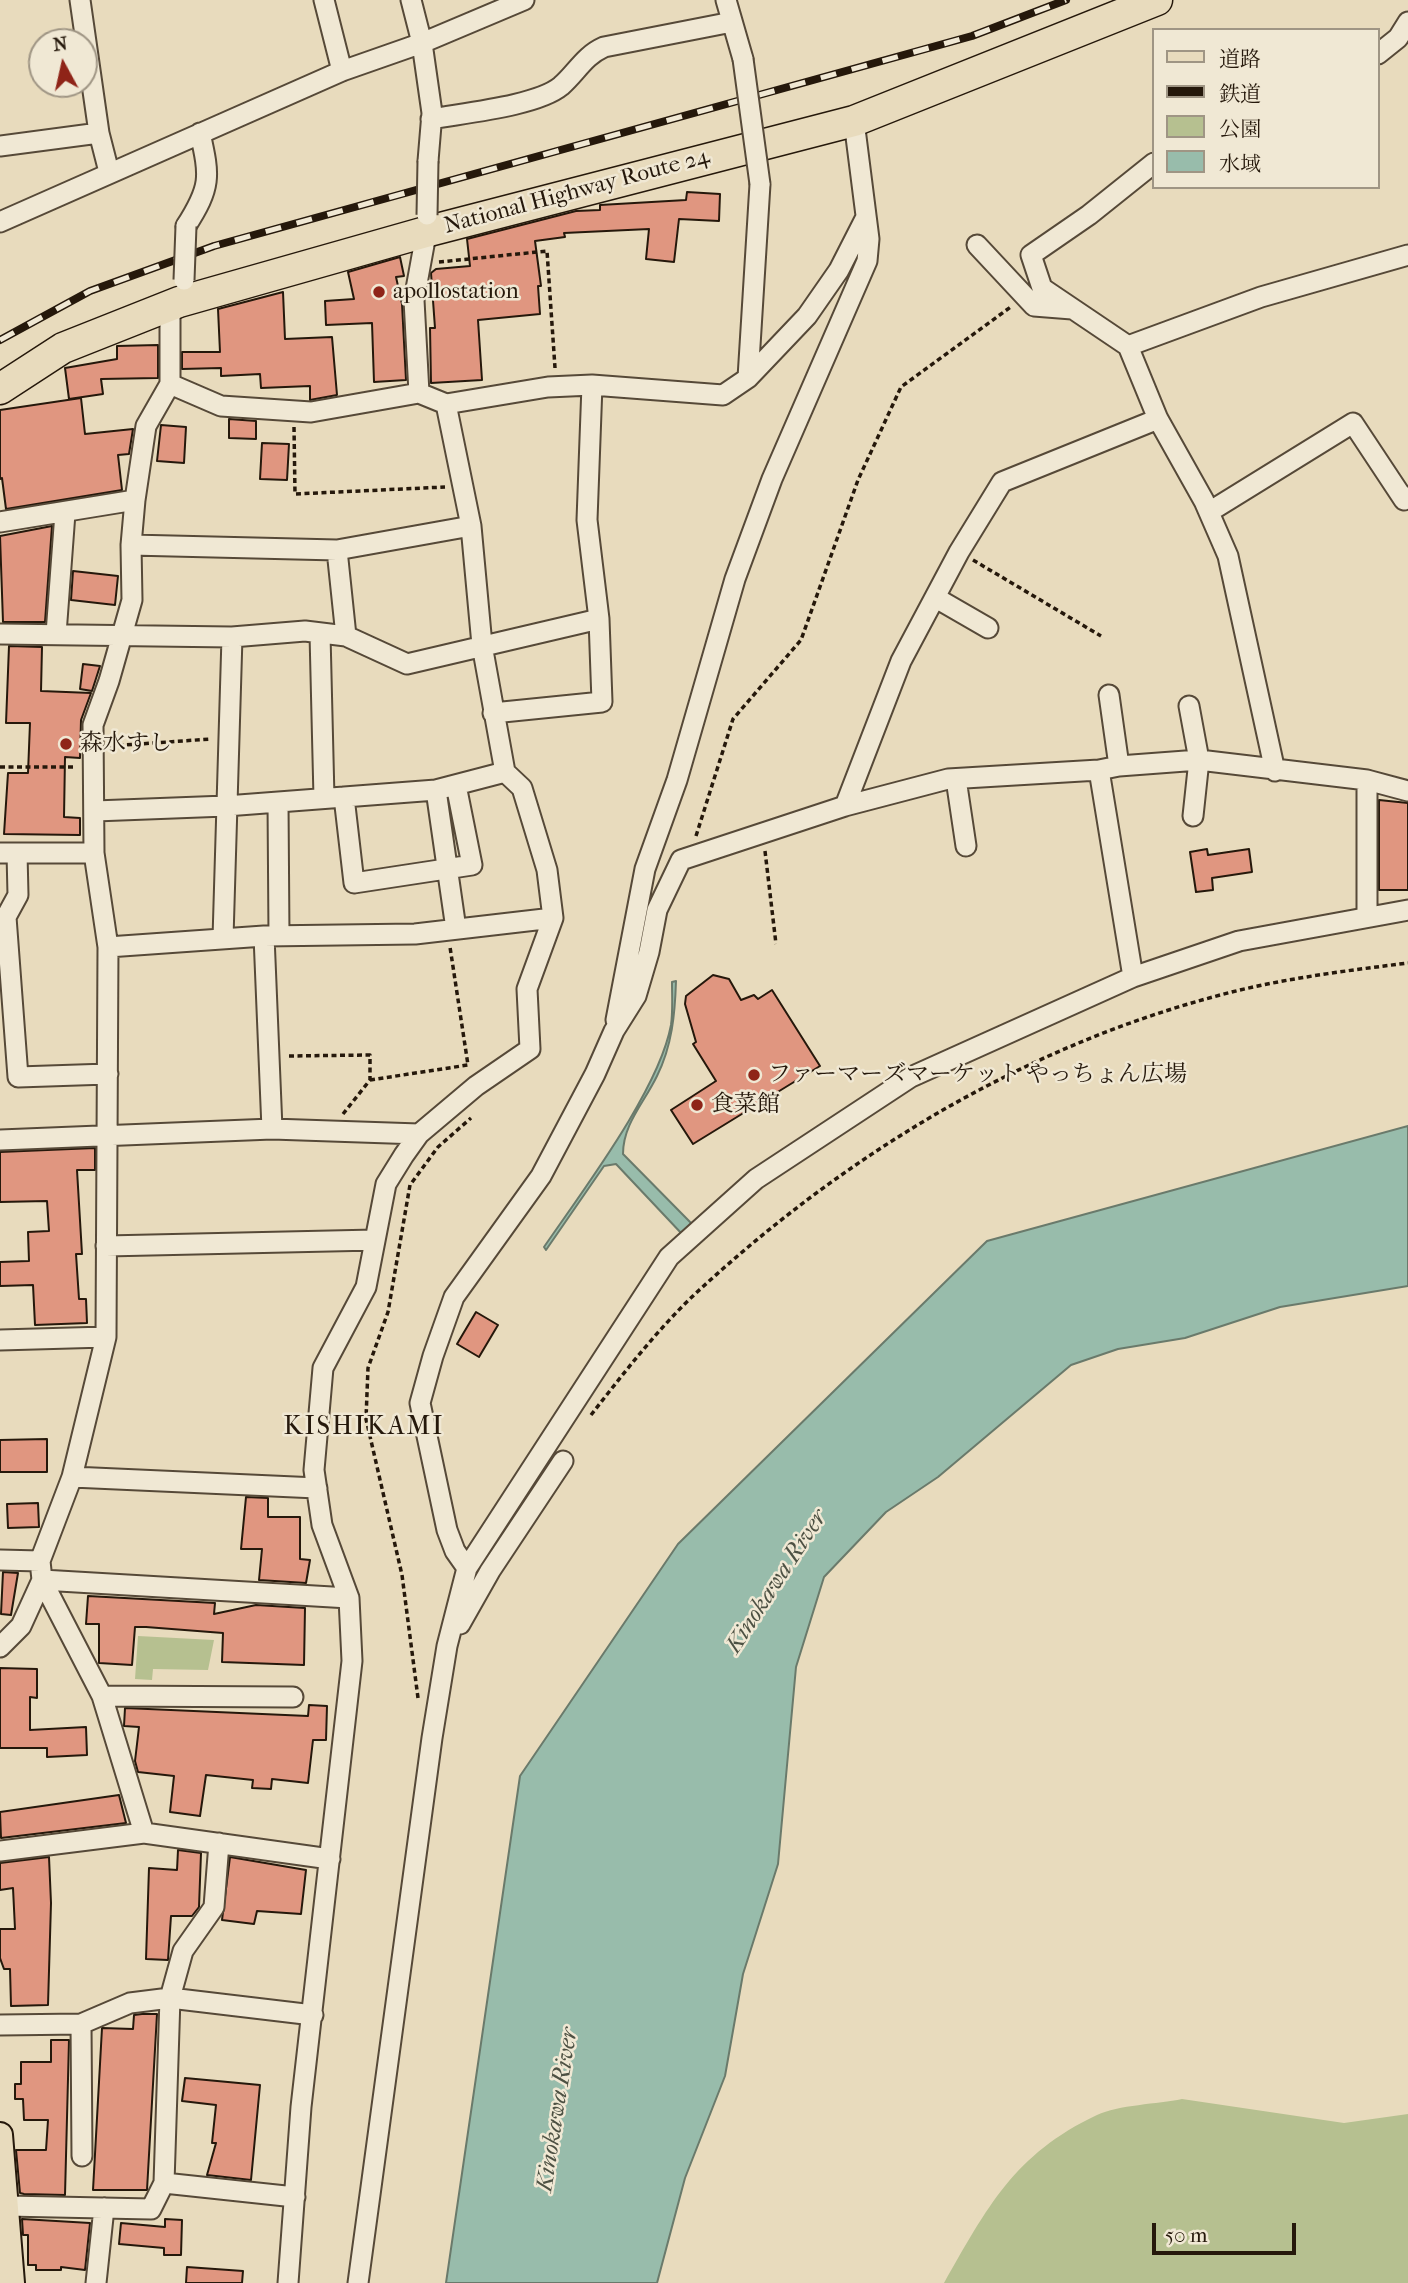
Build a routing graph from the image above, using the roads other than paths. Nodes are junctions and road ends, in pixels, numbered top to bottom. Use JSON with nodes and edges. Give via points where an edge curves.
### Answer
{"nodes":[{"id":1,"x":80,"y":0,"type":"edge"},
{"id":2,"x":324,"y":0,"type":"edge"},
{"id":3,"x":411,"y":0,"type":"edge"},
{"id":4,"x":524,"y":0,"type":"edge"},
{"id":5,"x":726,"y":0,"type":"edge"},
{"id":6,"x":1157,"y":0,"type":"edge"},
{"id":7,"x":732,"y":22,"type":"junction"},
{"id":8,"x":1408,"y":22,"type":"edge"},
{"id":9,"x":422,"y":43,"type":"junction"},
{"id":10,"x":1380,"y":52,"type":"edge"},
{"id":11,"x":342,"y":71,"type":"junction"},
{"id":12,"x":431,"y":118,"type":"junction"},
{"id":13,"x":854,"y":121,"type":"junction"},
{"id":14,"x":99,"y":133,"type":"junction"},
{"id":15,"x":200,"y":133,"type":"junction"},
{"id":16,"x":0,"y":146,"type":"edge"},
{"id":17,"x":1152,"y":164,"type":"edge"},
{"id":18,"x":109,"y":172,"type":"junction"},
{"id":19,"x":865,"y":219,"type":"junction"},
{"id":20,"x":0,"y":222,"type":"edge"},
{"id":21,"x":428,"y":223,"type":"junction"},
{"id":22,"x":977,"y":245,"type":"dead end"},
{"id":23,"x":1408,"y":255,"type":"edge"},
{"id":24,"x":182,"y":291,"type":"junction"},
{"id":25,"x":1075,"y":309,"type":"junction"},
{"id":26,"x":1128,"y":346,"type":"junction"},
{"id":27,"x":748,"y":378,"type":"junction"},
{"id":28,"x":170,"y":384,"type":"junction"},
{"id":29,"x":592,"y":385,"type":"junction"},
{"id":30,"x":0,"y":389,"type":"edge"},
{"id":31,"x":419,"y":393,"type":"junction"},
{"id":32,"x":446,"y":404,"type":"junction"},
{"id":33,"x":1158,"y":419,"type":"junction"},
{"id":34,"x":1408,"y":497,"type":"edge"},
{"id":35,"x":135,"y":500,"type":"junction"},
{"id":36,"x":1209,"y":512,"type":"junction"},
{"id":37,"x":65,"y":513,"type":"junction"},
{"id":38,"x":0,"y":522,"type":"edge"},
{"id":39,"x":471,"y":526,"type":"junction"},
{"id":40,"x":131,"y":545,"type":"junction"},
{"id":41,"x":337,"y":550,"type":"junction"},
{"id":42,"x":936,"y":598,"type":"junction"},
{"id":43,"x":599,"y":618,"type":"junction"},
{"id":44,"x":988,"y":628,"type":"dead end"},
{"id":45,"x":0,"y":634,"type":"edge"},
{"id":46,"x":56,"y":634,"type":"junction"},
{"id":47,"x":320,"y":634,"type":"junction"},
{"id":48,"x":122,"y":635,"type":"junction"},
{"id":49,"x":346,"y":636,"type":"junction"},
{"id":50,"x":232,"y":637,"type":"junction"},
{"id":51,"x":482,"y":645,"type":"junction"},
{"id":52,"x":1109,"y":695,"type":"dead end"},
{"id":53,"x":1189,"y":706,"type":"dead end"},
{"id":54,"x":493,"y":713,"type":"junction"},
{"id":55,"x":1199,"y":760,"type":"junction"},
{"id":56,"x":1119,"y":766,"type":"junction"},
{"id":57,"x":1099,"y":771,"type":"junction"},
{"id":58,"x":1275,"y":771,"type":"junction"},
{"id":59,"x":505,"y":772,"type":"junction"},
{"id":60,"x":956,"y":779,"type":"junction"},
{"id":61,"x":1367,"y":780,"type":"junction"},
{"id":62,"x":456,"y":785,"type":"junction"},
{"id":63,"x":436,"y":790,"type":"junction"},
{"id":64,"x":1408,"y":792,"type":"edge"},
{"id":65,"x":344,"y":797,"type":"junction"},
{"id":66,"x":324,"y":798,"type":"junction"},
{"id":67,"x":278,"y":802,"type":"junction"},
{"id":68,"x":226,"y":806,"type":"junction"},
{"id":69,"x":845,"y":806,"type":"junction"},
{"id":70,"x":95,"y":811,"type":"junction"},
{"id":71,"x":1193,"y":816,"type":"dead end"},
{"id":72,"x":966,"y":846,"type":"dead end"},
{"id":73,"x":8,"y":853,"type":"edge"},
{"id":74,"x":94,"y":853,"type":"junction"},
{"id":75,"x":447,"y":870,"type":"junction"},
{"id":76,"x":1408,"y":910,"type":"edge"},
{"id":77,"x":1367,"y":917,"type":"junction"},
{"id":78,"x":553,"y":918,"type":"junction"},
{"id":79,"x":451,"y":930,"type":"junction"},
{"id":80,"x":272,"y":936,"type":"junction"},
{"id":81,"x":223,"y":938,"type":"junction"},
{"id":82,"x":108,"y":947,"type":"junction"},
{"id":83,"x":1133,"y":977,"type":"junction"},
{"id":84,"x":614,"y":1031,"type":"junction"},
{"id":85,"x":8,"y":1037,"type":"edge"},
{"id":86,"x":108,"y":1074,"type":"junction"},
{"id":87,"x":272,"y":1129,"type":"junction"},
{"id":88,"x":419,"y":1134,"type":"junction"},
{"id":89,"x":108,"y":1138,"type":"junction"},
{"id":90,"x":0,"y":1140,"type":"edge"},
{"id":91,"x":375,"y":1240,"type":"junction"},
{"id":92,"x":106,"y":1246,"type":"junction"},
{"id":93,"x":106,"y":1337,"type":"junction"},
{"id":94,"x":0,"y":1340,"type":"edge"},
{"id":95,"x":563,"y":1461,"type":"dead end"},
{"id":96,"x":72,"y":1477,"type":"junction"},
{"id":97,"x":317,"y":1488,"type":"junction"},
{"id":98,"x":0,"y":1560,"type":"edge"},
{"id":99,"x":467,"y":1568,"type":"junction"},
{"id":100,"x":41,"y":1571,"type":"junction"},
{"id":101,"x":349,"y":1598,"type":"junction"},
{"id":102,"x":447,"y":1646,"type":"junction"},
{"id":103,"x":0,"y":1647,"type":"edge"},
{"id":104,"x":102,"y":1696,"type":"junction"},
{"id":105,"x":293,"y":1697,"type":"dead end"},
{"id":106,"x":144,"y":1833,"type":"junction"},
{"id":107,"x":219,"y":1843,"type":"junction"},
{"id":108,"x":0,"y":1851,"type":"edge"},
{"id":109,"x":330,"y":1859,"type":"junction"},
{"id":110,"x":170,"y":1998,"type":"junction"},
{"id":111,"x":313,"y":2015,"type":"junction"},
{"id":112,"x":81,"y":2024,"type":"junction"},
{"id":113,"x":0,"y":2025,"type":"edge"},
{"id":114,"x":0,"y":2135,"type":"edge"},
{"id":115,"x":82,"y":2156,"type":"dead end"},
{"id":116,"x":164,"y":2183,"type":"junction"},
{"id":117,"x":295,"y":2197,"type":"junction"},
{"id":118,"x":7,"y":2206,"type":"junction"},
{"id":119,"x":104,"y":2208,"type":"junction"},
{"id":120,"x":12,"y":2283,"type":"edge"},
{"id":121,"x":96,"y":2283,"type":"edge"},
{"id":122,"x":288,"y":2283,"type":"edge"},
{"id":123,"x":358,"y":2283,"type":"edge"}],
"edges":[{"from":1,"to":14,"type":"street"},
{"from":2,"to":11,"type":"street"},
{"from":3,"to":9,"type":"street"},
{"from":4,"to":9,"type":"street"},
{"from":5,"to":7,"type":"street"},
{"from":6,"to":13,"type":"highway","name":"National Highway Route 24"},
{"from":7,"to":12,"type":"street","via":[[604,47],[589,54],[561,86],[544,97]]},
{"from":7,"to":27,"type":"street","bridge":true,"via":[[743,58],[760,184]]},
{"from":8,"to":10,"type":"street"},
{"from":9,"to":11,"type":"street"},
{"from":9,"to":12,"type":"street"},
{"from":11,"to":15,"type":"street"},
{"from":12,"to":21,"type":"street","bridge":true},
{"from":13,"to":19,"type":"street"},
{"from":13,"to":21,"type":"highway","name":"National Highway Route 24"},
{"from":14,"to":16,"type":"street"},
{"from":14,"to":18,"type":"street"},
{"from":15,"to":18,"type":"street"},
{"from":15,"to":24,"type":"street","bridge":true,"via":[[209,172],[202,201],[186,226]]},
{"from":17,"to":25,"type":"street","via":[[1031,255],[1042,288]]},
{"from":18,"to":20,"type":"street"},
{"from":19,"to":27,"type":"street","via":[[839,270],[807,316]]},
{"from":19,"to":84,"type":"street","via":[[867,261],[772,479],[735,579],[677,780],[645,869]]},
{"from":21,"to":24,"type":"highway","name":"National Highway Route 24"},
{"from":21,"to":31,"type":"street","via":[[414,300]]},
{"from":22,"to":25,"type":"street","via":[[1034,306]]},
{"from":23,"to":26,"type":"street","via":[[1261,297]]},
{"from":24,"to":28,"type":"street","via":[[170,316]]},
{"from":24,"to":30,"type":"highway","name":"National Highway Route 24","via":[[63,348]]},
{"from":25,"to":26,"type":"street"},
{"from":26,"to":33,"type":"street"},
{"from":27,"to":29,"type":"street","via":[[723,395]]},
{"from":28,"to":31,"type":"street","via":[[221,406],[311,412]]},
{"from":28,"to":35,"type":"street","via":[[146,425]]},
{"from":29,"to":32,"type":"street"},
{"from":29,"to":43,"type":"street","via":[[587,520]]},
{"from":31,"to":32,"type":"street"},
{"from":32,"to":39,"type":"street"},
{"from":33,"to":36,"type":"street"},
{"from":33,"to":42,"type":"street","via":[[1002,482]]},
{"from":34,"to":36,"type":"street","via":[[1404,500],[1353,423]]},
{"from":35,"to":37,"type":"street"},
{"from":35,"to":40,"type":"street"},
{"from":36,"to":58,"type":"street","via":[[1228,556]]},
{"from":37,"to":38,"type":"street"},
{"from":37,"to":46,"type":"street"},
{"from":39,"to":41,"type":"street"},
{"from":39,"to":51,"type":"street"},
{"from":40,"to":41,"type":"street"},
{"from":40,"to":48,"type":"street","via":[[132,600]]},
{"from":41,"to":49,"type":"street"},
{"from":42,"to":44,"type":"street"},
{"from":42,"to":69,"type":"street","via":[[901,660]]},
{"from":43,"to":51,"type":"street"},
{"from":43,"to":54,"type":"street","via":[[602,702]]},
{"from":45,"to":46,"type":"street"},
{"from":46,"to":48,"type":"street"},
{"from":47,"to":49,"type":"street"},
{"from":47,"to":50,"type":"street","via":[[305,631]]},
{"from":47,"to":66,"type":"street"},
{"from":48,"to":50,"type":"street"},
{"from":48,"to":70,"type":"street","via":[[93,725]]},
{"from":49,"to":51,"type":"street","via":[[407,664]]},
{"from":50,"to":68,"type":"street"},
{"from":51,"to":54,"type":"street"},
{"from":52,"to":56,"type":"street"},
{"from":53,"to":55,"type":"street"},
{"from":54,"to":59,"type":"street"},
{"from":55,"to":56,"type":"street"},
{"from":55,"to":58,"type":"street"},
{"from":55,"to":71,"type":"street"},
{"from":56,"to":57,"type":"street"},
{"from":57,"to":60,"type":"street"},
{"from":57,"to":83,"type":"street"},
{"from":58,"to":61,"type":"street"},
{"from":59,"to":62,"type":"street"},
{"from":59,"to":78,"type":"street","via":[[522,788],[547,870]]},
{"from":60,"to":69,"type":"street"},
{"from":60,"to":72,"type":"street"},
{"from":61,"to":64,"type":"street"},
{"from":61,"to":77,"type":"street"},
{"from":62,"to":63,"type":"street"},
{"from":62,"to":75,"type":"street","via":[[472,865]]},
{"from":63,"to":65,"type":"street"},
{"from":63,"to":75,"type":"street"},
{"from":65,"to":66,"type":"street"},
{"from":65,"to":75,"type":"street","via":[[354,883]]},
{"from":66,"to":67,"type":"street"},
{"from":67,"to":68,"type":"street"},
{"from":67,"to":80,"type":"street"},
{"from":68,"to":70,"type":"street"},
{"from":68,"to":81,"type":"street"},
{"from":69,"to":84,"type":"street","via":[[681,860],[657,910],[636,996]]},
{"from":70,"to":74,"type":"street"},
{"from":73,"to":74,"type":"street"},
{"from":73,"to":85,"type":"street","via":[[18,894],[6,917]]},
{"from":74,"to":82,"type":"street"},
{"from":75,"to":79,"type":"street"},
{"from":76,"to":77,"type":"street"},
{"from":77,"to":83,"type":"street","via":[[1239,941]]},
{"from":78,"to":79,"type":"street"},
{"from":78,"to":88,"type":"street","via":[[527,989],[530,1049]]},
{"from":79,"to":80,"type":"street"},
{"from":80,"to":81,"type":"street"},
{"from":80,"to":87,"type":"street"},
{"from":81,"to":82,"type":"street"},
{"from":82,"to":86,"type":"street"},
{"from":83,"to":99,"type":"street","via":[[911,1077],[756,1179],[669,1257]]},
{"from":84,"to":99,"type":"street","via":[[541,1176],[454,1297],[420,1403],[447,1530]]},
{"from":85,"to":86,"type":"street","via":[[18,1077]]},
{"from":86,"to":89,"type":"street"},
{"from":87,"to":88,"type":"street"},
{"from":87,"to":89,"type":"street"},
{"from":88,"to":91,"type":"street","via":[[386,1184]]},
{"from":89,"to":90,"type":"street"},
{"from":89,"to":92,"type":"street"},
{"from":91,"to":92,"type":"street"},
{"from":91,"to":97,"type":"street","via":[[366,1287],[323,1368],[314,1470]]},
{"from":92,"to":93,"type":"street"},
{"from":93,"to":94,"type":"street"},
{"from":93,"to":96,"type":"street"},
{"from":95,"to":102,"type":"street","via":[[489,1571]]},
{"from":96,"to":97,"type":"street"},
{"from":96,"to":100,"type":"street"},
{"from":97,"to":101,"type":"street","via":[[322,1525]]},
{"from":98,"to":100,"type":"street"},
{"from":99,"to":102,"type":"street"},
{"from":100,"to":101,"type":"street"},
{"from":100,"to":103,"type":"street","via":[[21,1626]]},
{"from":100,"to":104,"type":"street"},
{"from":101,"to":109,"type":"street","via":[[352,1661]]},
{"from":102,"to":123,"type":"street"},
{"from":104,"to":105,"type":"street"},
{"from":104,"to":106,"type":"street"},
{"from":106,"to":107,"type":"street"},
{"from":106,"to":108,"type":"street"},
{"from":107,"to":109,"type":"street"},
{"from":107,"to":110,"type":"street","via":[[214,1907],[183,1951]]},
{"from":109,"to":111,"type":"street"},
{"from":110,"to":111,"type":"street"},
{"from":110,"to":112,"type":"street","via":[[130,2003]]},
{"from":110,"to":116,"type":"street"},
{"from":111,"to":117,"type":"street"},
{"from":112,"to":113,"type":"street"},
{"from":112,"to":115,"type":"street"},
{"from":114,"to":118,"type":"main road"},
{"from":116,"to":117,"type":"street"},
{"from":116,"to":119,"type":"street","via":[[151,2209]]},
{"from":117,"to":122,"type":"street"},
{"from":118,"to":119,"type":"street"},
{"from":118,"to":120,"type":"main road"},
{"from":119,"to":121,"type":"street"}]}
